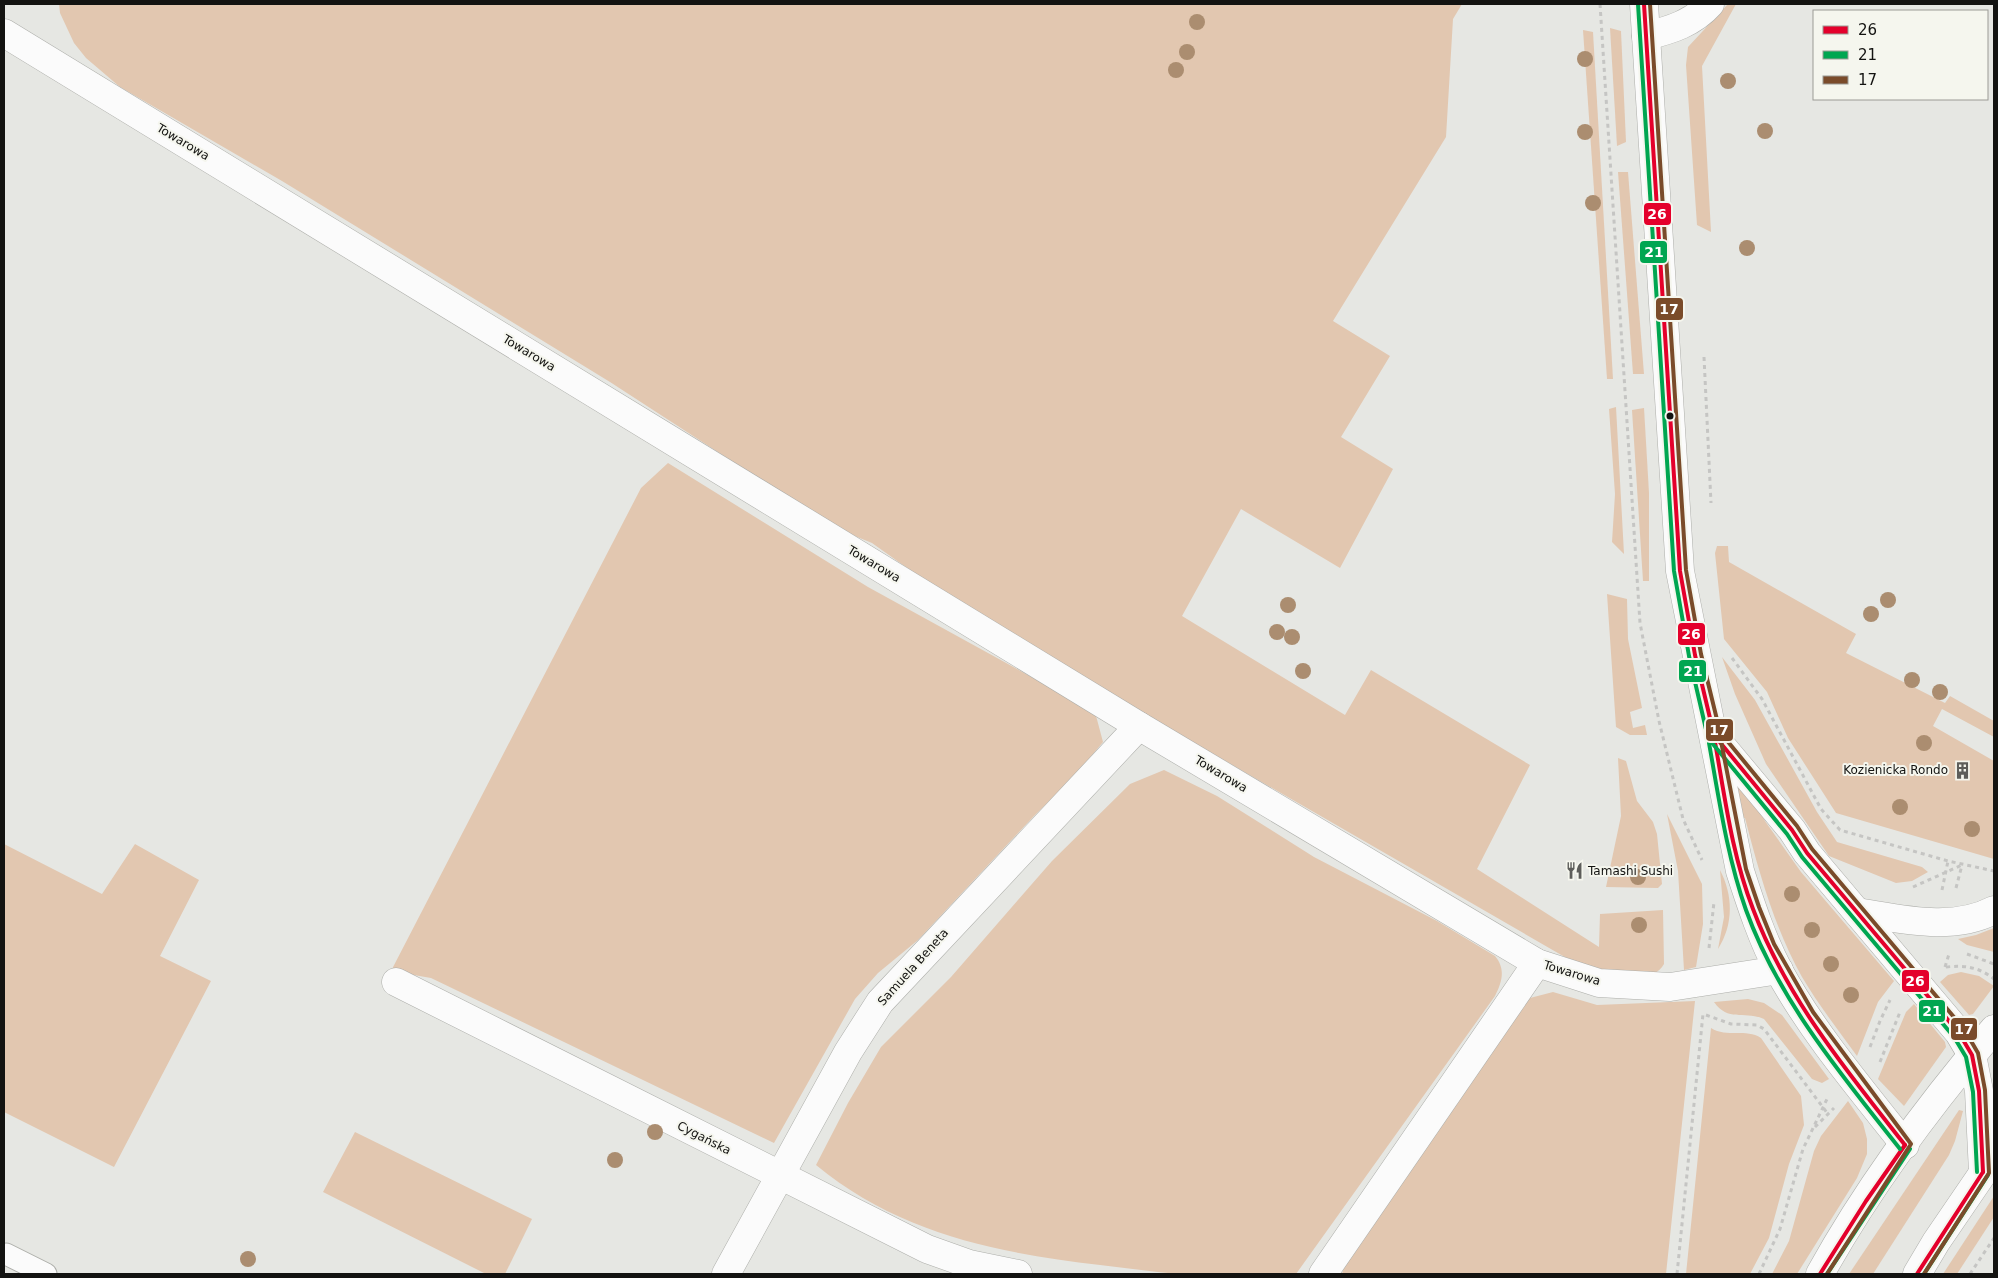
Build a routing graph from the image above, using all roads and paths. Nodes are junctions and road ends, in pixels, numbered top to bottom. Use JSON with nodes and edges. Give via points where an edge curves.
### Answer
{"nodes":[{"id":1,"x":1644,"y":4,"type":"edge"},
{"id":2,"x":1710,"y":4,"type":"edge"},
{"id":3,"x":4,"y":33,"type":"edge"},
{"id":4,"x":1646,"y":36,"type":"junction"},
{"id":5,"x":1704,"y":356,"type":"dead end"},
{"id":6,"x":1711,"y":507,"type":"dead end"},
{"id":7,"x":1731,"y":656,"type":"dead end"},
{"id":8,"x":1140,"y":726,"type":"junction"},
{"id":9,"x":1714,"y":735,"type":"junction"},
{"id":10,"x":1962,"y":865,"type":"junction"},
{"id":11,"x":1994,"y":871,"type":"edge"},
{"id":12,"x":1908,"y":888,"type":"dead end"},
{"id":13,"x":1994,"y":910,"type":"edge"},
{"id":14,"x":1857,"y":912,"type":"junction"},
{"id":15,"x":1537,"y":963,"type":"junction"},
{"id":16,"x":1945,"y":967,"type":"dead end"},
{"id":17,"x":1779,"y":970,"type":"junction"},
{"id":18,"x":1994,"y":979,"type":"edge"},
{"id":19,"x":396,"y":982,"type":"dead end"},
{"id":20,"x":1705,"y":982,"type":"junction"},
{"id":21,"x":1703,"y":1014,"type":"junction"},
{"id":22,"x":1994,"y":1029,"type":"edge"},
{"id":23,"x":1972,"y":1055,"type":"junction"},
{"id":24,"x":1828,"y":1114,"type":"dead end"},
{"id":25,"x":1813,"y":1128,"type":"dead end"},
{"id":26,"x":1905,"y":1144,"type":"junction"},
{"id":27,"x":1989,"y":1165,"type":"edge"},
{"id":28,"x":781,"y":1176,"type":"junction"},
{"id":29,"x":1994,"y":1238,"type":"edge"},
{"id":30,"x":6,"y":1254,"type":"dead end"},
{"id":31,"x":46,"y":1274,"type":"edge"},
{"id":32,"x":726,"y":1274,"type":"edge"},
{"id":33,"x":1018,"y":1274,"type":"edge"},
{"id":34,"x":1323,"y":1274,"type":"edge"},
{"id":35,"x":1677,"y":1274,"type":"edge"},
{"id":36,"x":1759,"y":1274,"type":"edge"},
{"id":37,"x":1820,"y":1274,"type":"edge"},
{"id":38,"x":1917,"y":1274,"type":"edge"},
{"id":39,"x":1970,"y":1274,"type":"edge"}],
"edges":[{"from":1,"to":4,"type":"street"},
{"from":2,"to":4,"type":"street","via":[[1685,24]]},
{"from":3,"to":8,"type":"street","name":"Towarowa"},
{"from":4,"to":9,"type":"street","via":[[1680,571]]},
{"from":5,"to":6,"type":"path"},
{"from":7,"to":10,"type":"path","via":[[1762,699],[1821,809],[1840,830]]},
{"from":8,"to":15,"type":"street","name":"Towarowa"},
{"from":8,"to":28,"type":"street","name":"Samuela Beneta","via":[[880,1002],[848,1052]]},
{"from":9,"to":14,"type":"street"},
{"from":9,"to":17,"type":"street","via":[[1740,871],[1755,916]]},
{"from":10,"to":11,"type":"path"},
{"from":10,"to":12,"type":"path"},
{"from":13,"to":14,"type":"street","via":[[1980,918],[1953,923]]},
{"from":14,"to":23,"type":"street","via":[[1959,1034]]},
{"from":15,"to":20,"type":"street","name":"Towarowa","via":[[1599,983],[1670,987]]},
{"from":15,"to":34,"type":"street"},
{"from":16,"to":18,"type":"path","via":[[1968,966]]},
{"from":17,"to":20,"type":"street","name":"Towarowa"},
{"from":17,"to":26,"type":"street","via":[[1809,1018]]},
{"from":19,"to":28,"type":"street","name":"Cygańska"},
{"from":20,"to":21,"type":"path"},
{"from":21,"to":24,"type":"path","via":[[1731,1024],[1757,1025],[1764,1029]]},
{"from":21,"to":35,"type":"path"},
{"from":22,"to":23,"type":"street"},
{"from":23,"to":26,"type":"street"},
{"from":23,"to":27,"type":"street"},
{"from":25,"to":36,"type":"path","via":[[1798,1164],[1780,1229]]},
{"from":26,"to":37,"type":"street"},
{"from":27,"to":38,"type":"street"},
{"from":28,"to":32,"type":"street","name":"Samuela Beneta"},
{"from":28,"to":33,"type":"street","name":"Cygańska","via":[[927,1249],[969,1264]]},
{"from":29,"to":39,"type":"path"},
{"from":30,"to":31,"type":"lane"}]}
